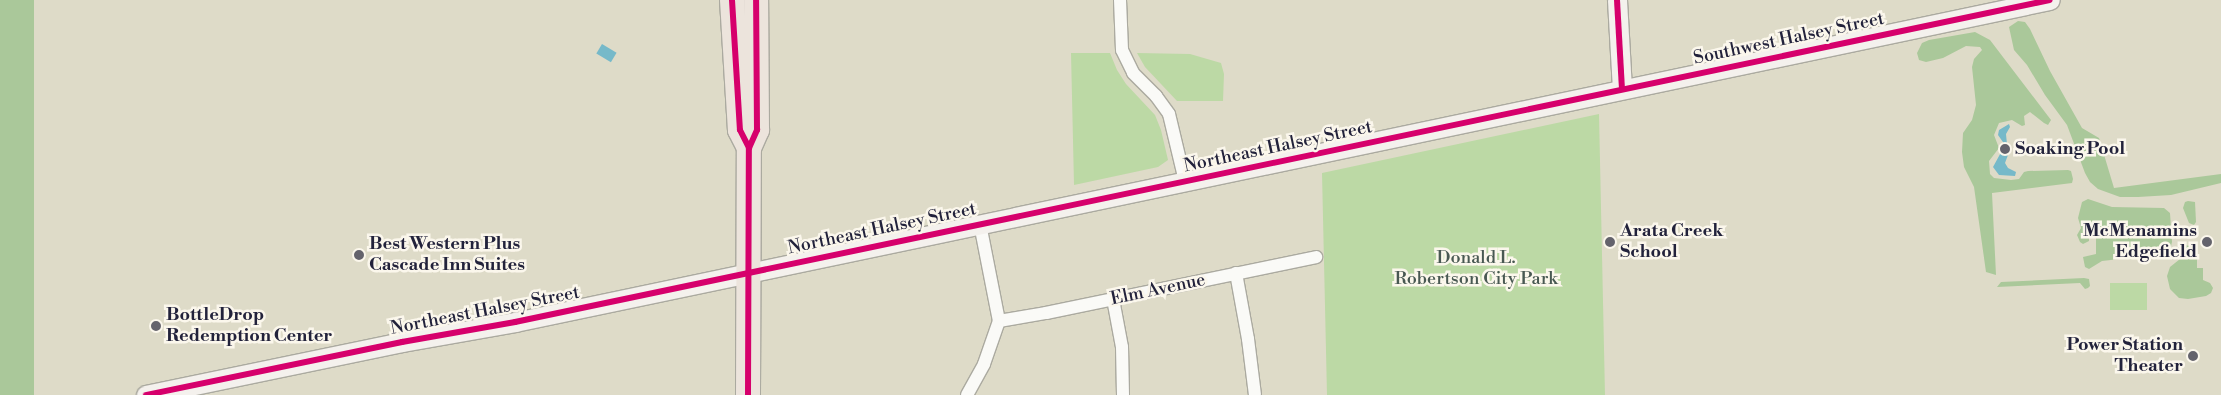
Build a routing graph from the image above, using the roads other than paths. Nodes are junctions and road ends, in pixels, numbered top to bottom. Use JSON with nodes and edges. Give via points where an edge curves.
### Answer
{"nodes":[{"id":1,"x":732,"y":0,"type":"edge"},
{"id":2,"x":756,"y":0,"type":"edge"},
{"id":3,"x":1120,"y":0,"type":"edge"},
{"id":4,"x":1617,"y":0,"type":"edge"},
{"id":5,"x":2050,"y":0,"type":"edge"},
{"id":6,"x":1622,"y":89,"type":"junction"},
{"id":7,"x":749,"y":148,"type":"junction"},
{"id":8,"x":1185,"y":181,"type":"junction"},
{"id":9,"x":980,"y":224,"type":"junction"},
{"id":10,"x":1316,"y":257,"type":"dead end"},
{"id":11,"x":750,"y":272,"type":"junction"},
{"id":12,"x":1236,"y":273,"type":"junction"},
{"id":13,"x":1114,"y":299,"type":"junction"},
{"id":14,"x":999,"y":321,"type":"junction"},
{"id":15,"x":146,"y":395,"type":"edge"},
{"id":16,"x":748,"y":395,"type":"edge"},
{"id":17,"x":967,"y":395,"type":"edge"},
{"id":18,"x":1123,"y":395,"type":"edge"},
{"id":19,"x":1255,"y":395,"type":"edge"}],
"edges":[{"from":1,"to":7,"type":"highway","via":[[740,130]]},
{"from":2,"to":7,"type":"highway","via":[[757,130]]},
{"from":3,"to":8,"type":"street","via":[[1122,50],[1133,73],[1169,114]]},
{"from":4,"to":6,"type":"street"},
{"from":5,"to":6,"type":"street","name":"Southwest Halsey Street"},
{"from":6,"to":8,"type":"street","name":"Northeast Halsey Street"},
{"from":7,"to":11,"type":"highway"},
{"from":8,"to":9,"type":"street","name":"Northeast Halsey Street"},
{"from":9,"to":11,"type":"street","name":"Northeast Halsey Street"},
{"from":9,"to":14,"type":"street"},
{"from":10,"to":12,"type":"street","name":"Elm Avenue"},
{"from":11,"to":15,"type":"street","name":"Northeast Halsey Street"},
{"from":11,"to":16,"type":"highway"},
{"from":12,"to":13,"type":"street","name":"Elm Avenue"},
{"from":12,"to":19,"type":"street"},
{"from":13,"to":14,"type":"street","name":"Elm Avenue"},
{"from":13,"to":18,"type":"street","via":[[1122,347]]},
{"from":14,"to":17,"type":"street","via":[[984,364]]}]}
